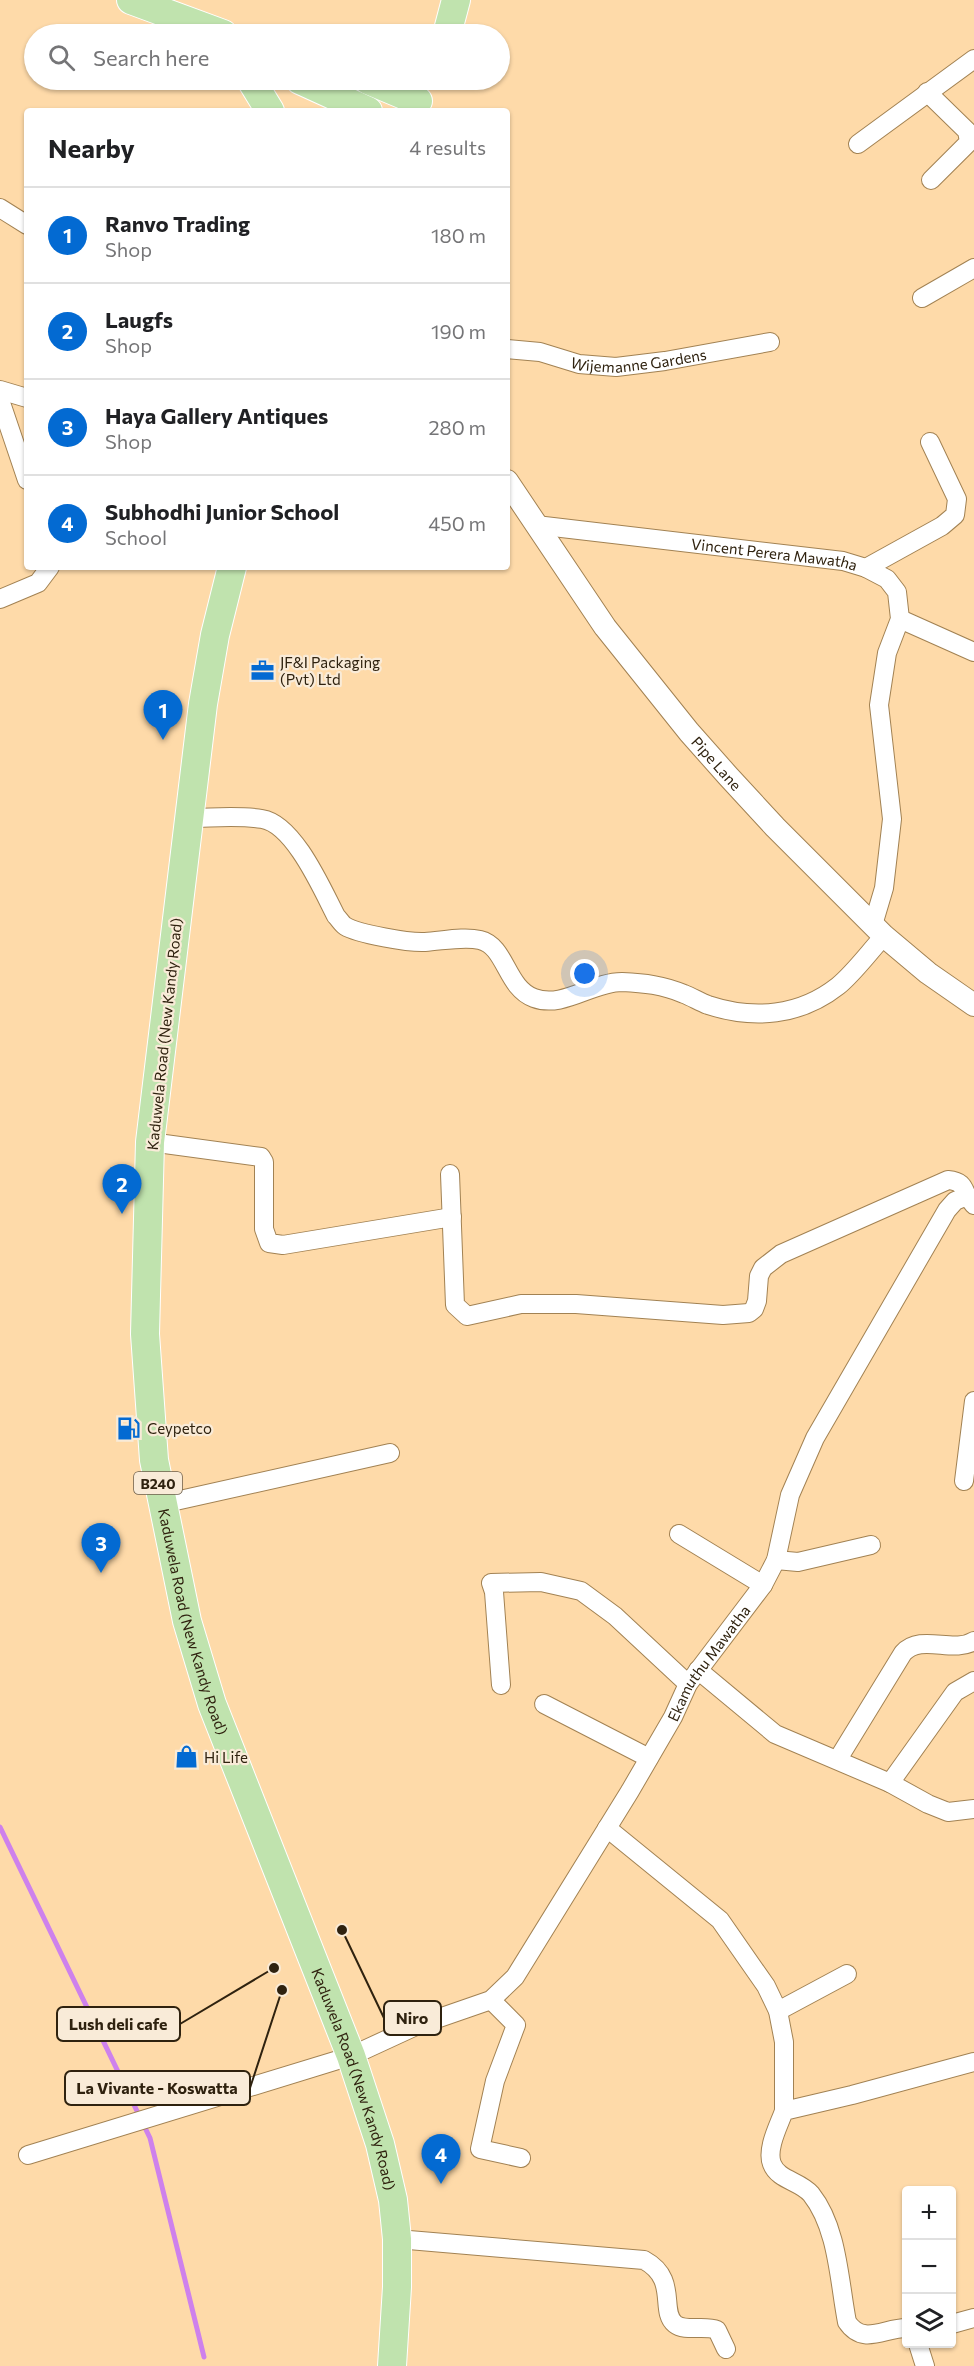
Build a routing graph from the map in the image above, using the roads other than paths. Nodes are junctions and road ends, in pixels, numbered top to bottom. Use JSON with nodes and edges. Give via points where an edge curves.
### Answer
{"nodes":[{"id":1,"x":131,"y":0,"type":"edge"},
{"id":2,"x":456,"y":0,"type":"edge"},
{"id":3,"x":195,"y":24,"type":"edge"},
{"id":4,"x":450,"y":24,"type":"edge"},
{"id":5,"x":974,"y":59,"type":"edge"},
{"id":6,"x":257,"y":90,"type":"edge"},
{"id":7,"x":322,"y":90,"type":"edge"},
{"id":8,"x":399,"y":90,"type":"edge"},
{"id":9,"x":927,"y":92,"type":"junction"},
{"id":10,"x":420,"y":97,"type":"edge"},
{"id":11,"x":268,"y":108,"type":"edge"},
{"id":12,"x":361,"y":108,"type":"edge"},
{"id":13,"x":858,"y":144,"type":"dead end"},
{"id":14,"x":932,"y":180,"type":"dead end"},
{"id":15,"x":0,"y":208,"type":"edge"},
{"id":16,"x":24,"y":223,"type":"edge"},
{"id":17,"x":974,"y":268,"type":"edge"},
{"id":18,"x":922,"y":298,"type":"dead end"},
{"id":19,"x":770,"y":342,"type":"dead end"},
{"id":20,"x":510,"y":350,"type":"edge"},
{"id":21,"x":0,"y":390,"type":"edge"},
{"id":22,"x":24,"y":397,"type":"edge"},
{"id":23,"x":0,"y":400,"type":"edge"},
{"id":24,"x":930,"y":442,"type":"dead end"},
{"id":25,"x":24,"y":471,"type":"edge"},
{"id":26,"x":510,"y":486,"type":"edge"},
{"id":27,"x":536,"y":525,"type":"junction"},
{"id":28,"x":866,"y":568,"type":"junction"},
{"id":29,"x":48,"y":570,"type":"edge"},
{"id":30,"x":231,"y":570,"type":"edge"},
{"id":31,"x":0,"y":599,"type":"edge"},
{"id":32,"x":900,"y":619,"type":"junction"},
{"id":33,"x":974,"y":652,"type":"edge"},
{"id":34,"x":188,"y":818,"type":"junction"},
{"id":35,"x":879,"y":931,"type":"junction"},
{"id":36,"x":974,"y":1005,"type":"edge"},
{"id":37,"x":150,"y":1142,"type":"junction"},
{"id":38,"x":450,"y":1174,"type":"dead end"},
{"id":39,"x":971,"y":1200,"type":"edge"},
{"id":40,"x":452,"y":1217,"type":"junction"},
{"id":41,"x":974,"y":1401,"type":"edge"},
{"id":42,"x":390,"y":1453,"type":"dead end"},
{"id":43,"x":964,"y":1481,"type":"dead end"},
{"id":44,"x":162,"y":1504,"type":"junction"},
{"id":45,"x":679,"y":1534,"type":"dead end"},
{"id":46,"x":871,"y":1545,"type":"dead end"},
{"id":47,"x":776,"y":1560,"type":"junction"},
{"id":48,"x":764,"y":1585,"type":"junction"},
{"id":49,"x":974,"y":1641,"type":"edge"},
{"id":50,"x":693,"y":1677,"type":"junction"},
{"id":51,"x":974,"y":1681,"type":"edge"},
{"id":52,"x":501,"y":1685,"type":"dead end"},
{"id":53,"x":544,"y":1704,"type":"dead end"},
{"id":54,"x":649,"y":1758,"type":"junction"},
{"id":55,"x":838,"y":1759,"type":"junction"},
{"id":56,"x":890,"y":1783,"type":"junction"},
{"id":57,"x":974,"y":1809,"type":"edge"},
{"id":58,"x":607,"y":1828,"type":"junction"},
{"id":59,"x":847,"y":1974,"type":"dead end"},
{"id":60,"x":491,"y":2000,"type":"junction"},
{"id":61,"x":778,"y":2011,"type":"junction"},
{"id":62,"x":351,"y":2056,"type":"junction"},
{"id":63,"x":974,"y":2062,"type":"edge"},
{"id":64,"x":784,"y":2111,"type":"junction"},
{"id":65,"x":28,"y":2155,"type":"dead end"},
{"id":66,"x":521,"y":2158,"type":"dead end"},
{"id":67,"x":397,"y":2239,"type":"junction"},
{"id":68,"x":974,"y":2318,"type":"edge"},
{"id":69,"x":956,"y":2323,"type":"edge"},
{"id":70,"x":902,"y":2329,"type":"edge"},
{"id":71,"x":920,"y":2348,"type":"edge"},
{"id":72,"x":726,"y":2349,"type":"dead end"},
{"id":73,"x":392,"y":2366,"type":"edge"},
{"id":74,"x":925,"y":2366,"type":"edge"}],
"edges":[{"from":1,"to":3,"type":"main road"},
{"from":2,"to":4,"type":"main road"},
{"from":5,"to":9,"type":"street"},
{"from":6,"to":11,"type":"main road"},
{"from":7,"to":12,"type":"main road"},
{"from":8,"to":10,"type":"main road"},
{"from":9,"to":13,"type":"street"},
{"from":9,"to":14,"type":"street","via":[[967,131],[969,142]]},
{"from":15,"to":16,"type":"street"},
{"from":17,"to":18,"type":"street"},
{"from":19,"to":20,"type":"street","name":"Wijemanne Gardens","via":[[616,367]]},
{"from":21,"to":22,"type":"street"},
{"from":23,"to":25,"type":"street"},
{"from":24,"to":28,"type":"street","name":"Vincent Perera Mawatha","via":[[957,499],[955,516]]},
{"from":26,"to":27,"type":"street","name":"Pipe Lane"},
{"from":27,"to":28,"type":"street","name":"Vincent Perera Mawatha","via":[[843,561]]},
{"from":27,"to":35,"type":"street","name":"Pipe Lane","via":[[605,627],[689,732],[775,827]]},
{"from":28,"to":32,"type":"street","via":[[887,579],[897,592]]},
{"from":29,"to":31,"type":"street","via":[[38,583]]},
{"from":30,"to":34,"type":"main road","name":"Kaduwela Road (New Kandy Road)","number":"B240","via":[[215,635]]},
{"from":32,"to":33,"type":"street"},
{"from":32,"to":35,"type":"street","via":[[887,653],[879,705],[892,819]]},
{"from":34,"to":35,"type":"street","via":[[263,819],[279,825],[295,843],[345,926],[422,942],[481,940],[496,950],[511,980],[524,992],[551,1002],[617,982],[649,983],[708,1005],[779,1014],[808,1005],[838,985]]},
{"from":34,"to":37,"type":"main road","name":"Kaduwela Road (New Kandy Road)","number":"B240"},
{"from":35,"to":36,"type":"street","name":"Pipe Lane","via":[[928,973]]},
{"from":37,"to":40,"type":"street","via":[[261,1157],[264,1229],[269,1243],[283,1245]]},
{"from":37,"to":44,"type":"main road","name":"Kaduwela Road (New Kandy Road)","number":"B240","via":[[146,1345],[154,1460]]},
{"from":38,"to":40,"type":"street"},
{"from":39,"to":40,"type":"street","via":[[963,1185],[948,1180],[781,1254],[759,1276],[754,1309],[723,1315],[521,1304],[467,1316],[455,1305]]},
{"from":39,"to":47,"type":"street","name":"Ekamuthu Mawatha","via":[[956,1201],[947,1210],[815,1438],[790,1495]]},
{"from":41,"to":43,"type":"street"},
{"from":42,"to":44,"type":"street"},
{"from":44,"to":62,"type":"main road","name":"Kaduwela Road (New Kandy Road)","number":"B240","via":[[187,1622],[212,1704]]},
{"from":45,"to":48,"type":"street"},
{"from":46,"to":47,"type":"street","via":[[798,1562]]},
{"from":47,"to":48,"type":"street","name":"Ekamuthu Mawatha"},
{"from":48,"to":50,"type":"street","name":"Ekamuthu Mawatha"},
{"from":49,"to":55,"type":"street","via":[[965,1646],[909,1646]]},
{"from":50,"to":52,"type":"street","via":[[581,1591],[541,1582],[491,1583]]},
{"from":50,"to":54,"type":"street","name":"Ekamuthu Mawatha"},
{"from":50,"to":55,"type":"street","via":[[775,1734]]},
{"from":51,"to":56,"type":"street","via":[[955,1692]]},
{"from":53,"to":54,"type":"street"},
{"from":54,"to":58,"type":"street","name":"Ekamuthu Mawatha"},
{"from":55,"to":56,"type":"street"},
{"from":56,"to":57,"type":"street","via":[[948,1812]]},
{"from":58,"to":60,"type":"street","name":"Ekamuthu Mawatha","via":[[514,1977]]},
{"from":58,"to":61,"type":"street","via":[[720,1920],[766,1986]]},
{"from":59,"to":61,"type":"street"},
{"from":60,"to":62,"type":"street","name":"Ekamuthu Mawatha","via":[[416,2026]]},
{"from":60,"to":66,"type":"street","via":[[516,2025],[495,2081],[480,2149]]},
{"from":61,"to":64,"type":"street","via":[[784,2042]]},
{"from":62,"to":65,"type":"street","name":"Ekamuthu Mawatha"},
{"from":62,"to":67,"type":"main road","name":"Kaduwela Road (New Kandy Road)","number":"B240","via":[[380,2144]]},
{"from":63,"to":64,"type":"street"},
{"from":64,"to":70,"type":"street","via":[[771,2162],[777,2173],[803,2186],[818,2203],[831,2234],[847,2322],[851,2329],[868,2336]]},
{"from":67,"to":72,"type":"street","via":[[644,2260],[654,2265],[665,2283],[670,2317],[675,2324],[717,2330]]},
{"from":67,"to":73,"type":"main road","name":"Kaduwela Road (New Kandy Road)","number":"B240"},
{"from":68,"to":69,"type":"street"},
{"from":71,"to":74,"type":"street"}]}
